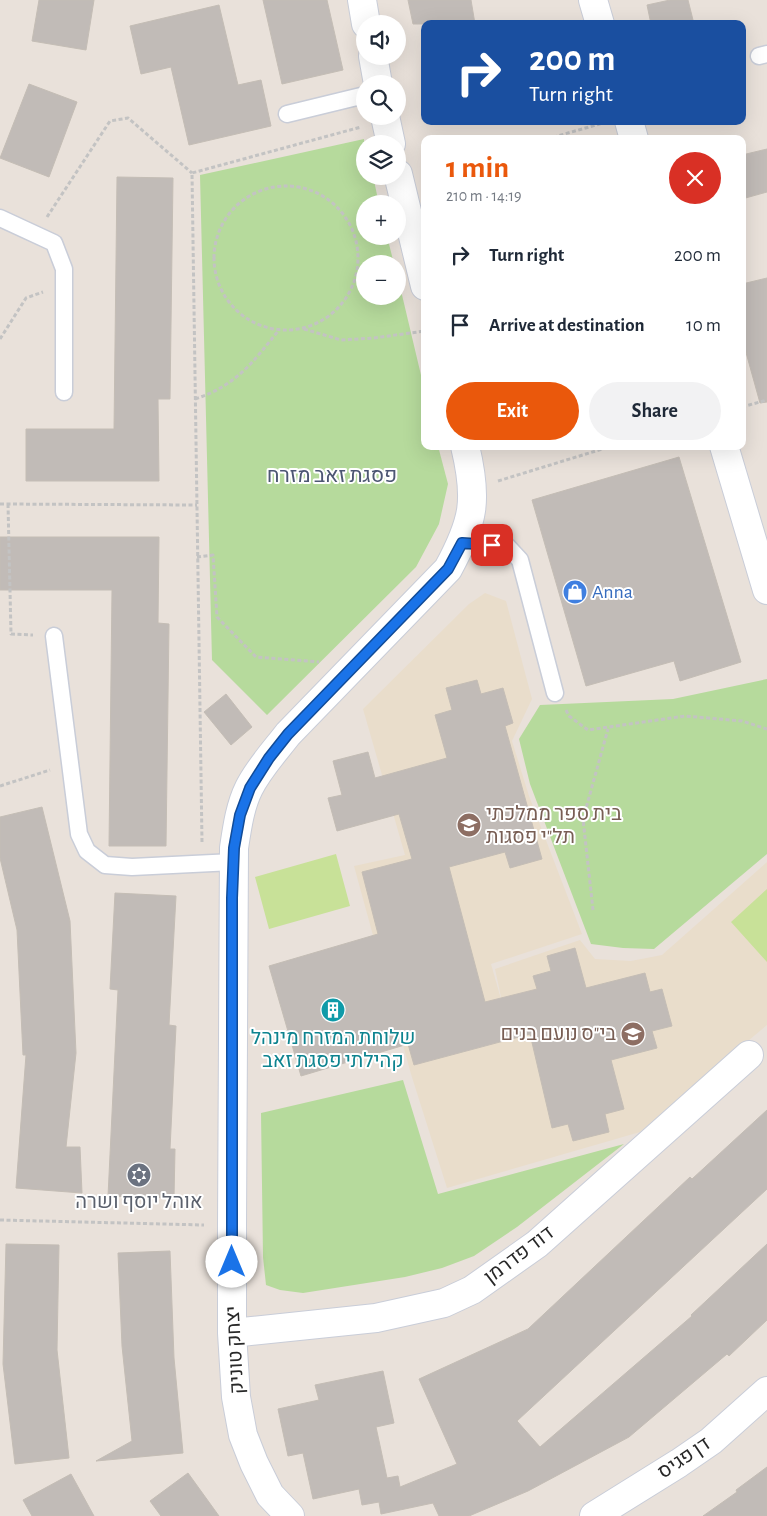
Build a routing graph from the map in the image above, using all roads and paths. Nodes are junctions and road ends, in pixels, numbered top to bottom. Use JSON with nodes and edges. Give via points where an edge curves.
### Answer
{"nodes":[{"id":1,"x":362,"y":0,"type":"edge"},
{"id":2,"x":593,"y":0,"type":"edge"},
{"id":3,"x":364,"y":15,"type":"edge"},
{"id":4,"x":599,"y":20,"type":"edge"},
{"id":5,"x":356,"y":97,"type":"edge"},
{"id":6,"x":287,"y":114,"type":"dead end"},
{"id":7,"x":596,"y":125,"type":"edge"},
{"id":8,"x":387,"y":127,"type":"edge"},
{"id":9,"x":561,"y":135,"type":"edge"},
{"id":10,"x":192,"y":173,"type":"junction"},
{"id":11,"x":401,"y":185,"type":"edge"},
{"id":12,"x":0,"y":218,"type":"edge"},
{"id":13,"x":35,"y":235,"type":"junction"},
{"id":14,"x":421,"y":269,"type":"edge"},
{"id":15,"x":64,"y":284,"type":"junction"},
{"id":16,"x":304,"y":328,"type":"junction"},
{"id":17,"x":279,"y":330,"type":"junction"},
{"id":18,"x":421,"y":330,"type":"edge"},
{"id":19,"x":0,"y":339,"type":"edge"},
{"id":20,"x":64,"y":392,"type":"dead end"},
{"id":21,"x":195,"y":399,"type":"junction"},
{"id":22,"x":767,"y":400,"type":"edge"},
{"id":23,"x":746,"y":406,"type":"edge"},
{"id":24,"x":466,"y":450,"type":"edge"},
{"id":25,"x":599,"y":450,"type":"edge"},
{"id":26,"x":725,"y":450,"type":"edge"},
{"id":27,"x":474,"y":488,"type":"junction"},
{"id":28,"x":0,"y":504,"type":"edge"},
{"id":29,"x":8,"y":504,"type":"junction"},
{"id":30,"x":197,"y":505,"type":"junction"},
{"id":31,"x":462,"y":543,"type":"junction"},
{"id":32,"x":197,"y":557,"type":"junction"},
{"id":33,"x":767,"y":590,"type":"edge"},
{"id":34,"x":54,"y":636,"type":"joint"},
{"id":35,"x":355,"y":665,"type":"junction"},
{"id":36,"x":555,"y":693,"type":"joint"},
{"id":37,"x":608,"y":729,"type":"junction"},
{"id":38,"x":767,"y":729,"type":"edge"},
{"id":39,"x":70,"y":764,"type":"junction"},
{"id":40,"x":0,"y":786,"type":"edge"},
{"id":41,"x":233,"y":862,"type":"junction"},
{"id":42,"x":202,"y":864,"type":"junction"},
{"id":43,"x":593,"y":910,"type":"dead end"},
{"id":44,"x":749,"y":1056,"type":"dead end"},
{"id":45,"x":0,"y":1220,"type":"edge"},
{"id":46,"x":232,"y":1226,"type":"junction"},
{"id":47,"x":232,"y":1333,"type":"junction"},
{"id":48,"x":767,"y":1392,"type":"edge"},
{"id":49,"x":290,"y":1516,"type":"edge"},
{"id":50,"x":594,"y":1516,"type":"edge"}],
"edges":[{"from":1,"to":3,"type":"street"},
{"from":2,"to":4,"type":"street"},
{"from":5,"to":6,"type":"lane"},
{"from":7,"to":9,"type":"path"},
{"from":8,"to":10,"type":"path"},
{"from":10,"to":13,"type":"path","via":[[128,118],[110,121]]},
{"from":10,"to":21,"type":"path"},
{"from":11,"to":14,"type":"street"},
{"from":12,"to":13,"type":"lane"},
{"from":13,"to":15,"type":"lane","via":[[54,243],[64,269]]},
{"from":15,"to":19,"type":"path","via":[[26,298]]},
{"from":15,"to":20,"type":"lane"},
{"from":16,"to":17,"type":"path"},
{"from":16,"to":17,"type":"path","via":[[326,318],[344,300],[355,278],[357,245],[348,222],[332,202],[310,190],[285,186],[260,190],[238,203],[223,223],[215,247],[214,269],[222,293],[238,312],[260,326]]},
{"from":16,"to":18,"type":"path","via":[[341,340]]},
{"from":17,"to":21,"type":"path","via":[[243,373],[217,392]]},
{"from":21,"to":30,"type":"path"},
{"from":22,"to":23,"type":"path"},
{"from":24,"to":27,"type":"street","name":"יצחק טוניק"},
{"from":25,"to":27,"type":"path"},
{"from":26,"to":33,"type":"street"},
{"from":27,"to":31,"type":"street","name":"יצחק טוניק","via":[[472,516]]},
{"from":28,"to":29,"type":"path"},
{"from":29,"to":30,"type":"path"},
{"from":29,"to":34,"type":"path","via":[[11,634]]},
{"from":30,"to":32,"type":"path"},
{"from":31,"to":35,"type":"street","name":"יצחק טוניק","via":[[448,569]]},
{"from":31,"to":36,"type":"lane","via":[[507,546],[520,560]]},
{"from":32,"to":35,"type":"path","via":[[212,555],[217,617],[256,657]]},
{"from":32,"to":42,"type":"path"},
{"from":34,"to":39,"type":"lane"},
{"from":35,"to":41,"type":"street","name":"יצחק טוניק","via":[[288,734],[250,788],[240,815]]},
{"from":36,"to":37,"type":"path","via":[[569,716],[588,730]]},
{"from":37,"to":38,"type":"path","via":[[685,716],[742,721]]},
{"from":37,"to":43,"type":"path","via":[[583,819]]},
{"from":39,"to":40,"type":"path"},
{"from":39,"to":42,"type":"lane","via":[[79,834],[87,851],[105,865]]},
{"from":41,"to":42,"type":"lane"},
{"from":41,"to":46,"type":"street","name":"יצחק טוניק"},
{"from":44,"to":47,"type":"street","name":"דוד פדרמן","via":[[538,1244],[472,1290],[444,1303],[376,1318]]},
{"from":45,"to":46,"type":"path"},
{"from":46,"to":47,"type":"street","name":"יצחק טוניק"},
{"from":47,"to":49,"type":"street","name":"יצחק טוניק","via":[[236,1397],[243,1434],[270,1494]]},
{"from":48,"to":50,"type":"street","name":"דן פגיס","via":[[703,1446]]}]}
